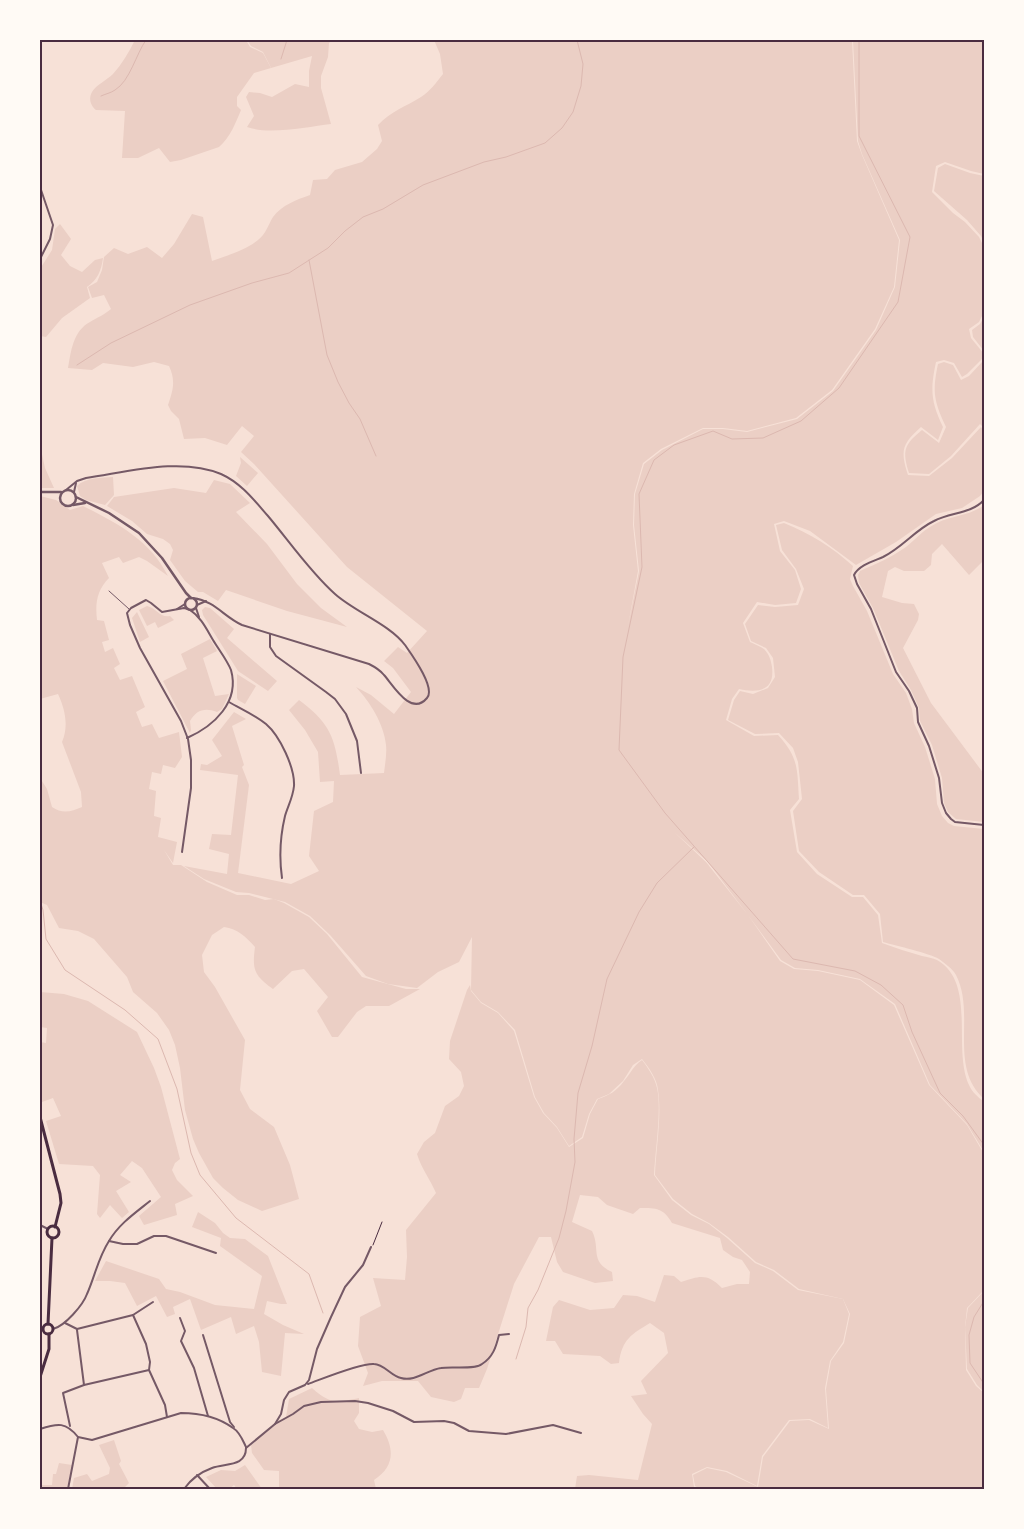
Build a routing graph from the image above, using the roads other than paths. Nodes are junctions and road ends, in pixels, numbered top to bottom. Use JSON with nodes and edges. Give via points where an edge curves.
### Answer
{"nodes":[{"id":1,"x":40,"y":187,"type":"edge"},
{"id":2,"x":40,"y":259,"type":"edge"},
{"id":3,"x":77,"y":481,"type":"junction"},
{"id":4,"x":65,"y":491,"type":"junction"},
{"id":5,"x":40,"y":492,"type":"edge"},
{"id":6,"x":74,"y":492,"type":"junction"},
{"id":7,"x":50,"y":493,"type":"junction"},
{"id":8,"x":76,"y":497,"type":"junction"},
{"id":9,"x":984,"y":500,"type":"edge"},
{"id":10,"x":60,"y":502,"type":"junction"},
{"id":11,"x":86,"y":503,"type":"junction"},
{"id":12,"x":73,"y":505,"type":"junction"},
{"id":13,"x":181,"y":587,"type":"junction"},
{"id":14,"x":109,"y":591,"type":"dead end"},
{"id":15,"x":192,"y":598,"type":"junction"},
{"id":16,"x":208,"y":602,"type":"junction"},
{"id":17,"x":186,"y":603,"type":"junction"},
{"id":18,"x":197,"y":606,"type":"junction"},
{"id":19,"x":129,"y":609,"type":"junction"},
{"id":20,"x":175,"y":610,"type":"junction"},
{"id":21,"x":189,"y":610,"type":"junction"},
{"id":22,"x":200,"y":619,"type":"junction"},
{"id":23,"x":270,"y":634,"type":"junction"},
{"id":24,"x":229,"y":702,"type":"junction"},
{"id":25,"x":187,"y":738,"type":"junction"},
{"id":26,"x":361,"y":772,"type":"dead end"},
{"id":27,"x":984,"y":825,"type":"edge"},
{"id":28,"x":182,"y":852,"type":"dead end"},
{"id":29,"x":282,"y":878,"type":"dead end"},
{"id":30,"x":40,"y":1117,"type":"edge"},
{"id":31,"x":150,"y":1201,"type":"dead end"},
{"id":32,"x":40,"y":1225,"type":"edge"},
{"id":33,"x":55,"y":1227,"type":"junction"},
{"id":34,"x":48,"y":1229,"type":"junction"},
{"id":35,"x":52,"y":1238,"type":"junction"},
{"id":36,"x":109,"y":1241,"type":"junction"},
{"id":37,"x":372,"y":1247,"type":"road end"},
{"id":38,"x":216,"y":1253,"type":"dead end"},
{"id":39,"x":153,"y":1302,"type":"dead end"},
{"id":40,"x":133,"y":1315,"type":"junction"},
{"id":41,"x":180,"y":1318,"type":"dead end"},
{"id":42,"x":65,"y":1323,"type":"junction"},
{"id":43,"x":48,"y":1324,"type":"junction"},
{"id":44,"x":42,"y":1328,"type":"edge"},
{"id":45,"x":53,"y":1329,"type":"junction"},
{"id":46,"x":77,"y":1329,"type":"junction"},
{"id":47,"x":49,"y":1334,"type":"junction"},
{"id":48,"x":509,"y":1334,"type":"dead end"},
{"id":49,"x":203,"y":1335,"type":"dead end"},
{"id":50,"x":149,"y":1370,"type":"junction"},
{"id":51,"x":40,"y":1377,"type":"edge"},
{"id":52,"x":84,"y":1385,"type":"junction"},
{"id":53,"x":306,"y":1385,"type":"junction"},
{"id":54,"x":208,"y":1416,"type":"junction"},
{"id":55,"x":167,"y":1417,"type":"junction"},
{"id":56,"x":275,"y":1424,"type":"junction"},
{"id":57,"x":70,"y":1428,"type":"junction"},
{"id":58,"x":234,"y":1428,"type":"junction"},
{"id":59,"x":40,"y":1429,"type":"edge"},
{"id":60,"x":581,"y":1433,"type":"dead end"},
{"id":61,"x":78,"y":1437,"type":"junction"},
{"id":62,"x":246,"y":1448,"type":"junction"},
{"id":63,"x":197,"y":1475,"type":"junction"},
{"id":64,"x":68,"y":1489,"type":"edge"},
{"id":65,"x":184,"y":1489,"type":"edge"},
{"id":66,"x":210,"y":1489,"type":"edge"}],
"edges":[{"from":1,"to":2,"type":"street","via":[[53,225]]},
{"from":3,"to":4,"type":"street"},
{"from":3,"to":6,"type":"street"},
{"from":3,"to":23,"type":"street","via":[[175,466],[208,470],[230,478],[251,496],[334,593],[400,640],[427,680],[430,690],[427,699],[414,703],[406,700],[383,674],[369,664]]},
{"from":4,"to":6,"type":"street"},
{"from":4,"to":7,"type":"street"},
{"from":4,"to":10,"type":"street"},
{"from":5,"to":7,"type":"street"},
{"from":6,"to":8,"type":"street"},
{"from":7,"to":10,"type":"street"},
{"from":8,"to":11,"type":"street"},
{"from":8,"to":12,"type":"street"},
{"from":9,"to":27,"type":"street","via":[[973,509],[926,525],[904,544],[858,568],[854,578],[871,609],[896,672],[917,708],[918,722],[939,778],[946,813],[955,822]]},
{"from":10,"to":12,"type":"street","via":[[64,506]]},
{"from":11,"to":12,"type":"street"},
{"from":11,"to":13,"type":"street","via":[[110,513],[139,534],[162,558]]},
{"from":13,"to":15,"type":"street"},
{"from":13,"to":17,"type":"street"},
{"from":14,"to":19,"type":"lane"},
{"from":15,"to":16,"type":"street"},
{"from":15,"to":17,"type":"street"},
{"from":15,"to":18,"type":"street","via":[[197,601]]},
{"from":16,"to":18,"type":"street","via":[[203,601]]},
{"from":16,"to":23,"type":"street","via":[[236,623]]},
{"from":17,"to":20,"type":"street"},
{"from":17,"to":21,"type":"street"},
{"from":18,"to":21,"type":"street"},
{"from":18,"to":22,"type":"street"},
{"from":19,"to":20,"type":"street","via":[[146,600],[162,612]]},
{"from":19,"to":25,"type":"street","via":[[127,618],[133,633]]},
{"from":20,"to":21,"type":"street"},
{"from":21,"to":22,"type":"street"},
{"from":22,"to":24,"type":"street","via":[[230,669],[233,684]]},
{"from":23,"to":26,"type":"street","via":[[270,647],[276,656],[326,692],[346,714],[357,741]]},
{"from":24,"to":25,"type":"street","via":[[216,719]]},
{"from":24,"to":29,"type":"street","via":[[270,728],[293,774],[294,788],[281,838]]},
{"from":25,"to":28,"type":"street","via":[[191,788]]},
{"from":30,"to":33,"type":"main road","via":[[60,1194]]},
{"from":31,"to":36,"type":"street","via":[[124,1221]]},
{"from":32,"to":34,"type":"street"},
{"from":33,"to":34,"type":"main road"},
{"from":33,"to":35,"type":"main road","via":[[58,1235]]},
{"from":34,"to":35,"type":"main road","via":[[47,1235]]},
{"from":35,"to":43,"type":"main road"},
{"from":36,"to":38,"type":"street","via":[[137,1244],[154,1236],[166,1236]]},
{"from":36,"to":42,"type":"street","via":[[87,1296]]},
{"from":37,"to":53,"type":"street","via":[[363,1265],[345,1287]]},
{"from":39,"to":40,"type":"street"},
{"from":40,"to":46,"type":"street"},
{"from":40,"to":50,"type":"street","via":[[146,1344]]},
{"from":41,"to":54,"type":"street","via":[[185,1331],[182,1341]]},
{"from":42,"to":45,"type":"street"},
{"from":42,"to":46,"type":"street"},
{"from":43,"to":44,"type":"main road"},
{"from":43,"to":45,"type":"main road"},
{"from":44,"to":47,"type":"main road"},
{"from":45,"to":47,"type":"main road"},
{"from":46,"to":52,"type":"street"},
{"from":47,"to":51,"type":"main road","via":[[49,1349]]},
{"from":48,"to":53,"type":"street","via":[[499,1335],[496,1349],[480,1366],[439,1368],[408,1379],[399,1378],[374,1364]]},
{"from":49,"to":58,"type":"street"},
{"from":50,"to":52,"type":"street"},
{"from":50,"to":55,"type":"street"},
{"from":52,"to":57,"type":"street","via":[[64,1393]]},
{"from":53,"to":56,"type":"street","via":[[289,1392]]},
{"from":54,"to":55,"type":"street","via":[[181,1413]]},
{"from":54,"to":58,"type":"street"},
{"from":55,"to":61,"type":"street","via":[[92,1440]]},
{"from":56,"to":60,"type":"street","via":[[304,1406],[354,1401],[393,1411],[414,1422],[444,1421],[468,1431],[506,1434],[553,1426]]},
{"from":56,"to":62,"type":"street"},
{"from":57,"to":59,"type":"street","via":[[55,1424]]},
{"from":57,"to":61,"type":"street"},
{"from":58,"to":62,"type":"street"},
{"from":61,"to":64,"type":"street"},
{"from":62,"to":63,"type":"street","via":[[245,1455],[238,1462]]},
{"from":63,"to":65,"type":"street"},
{"from":63,"to":66,"type":"street"}]}
